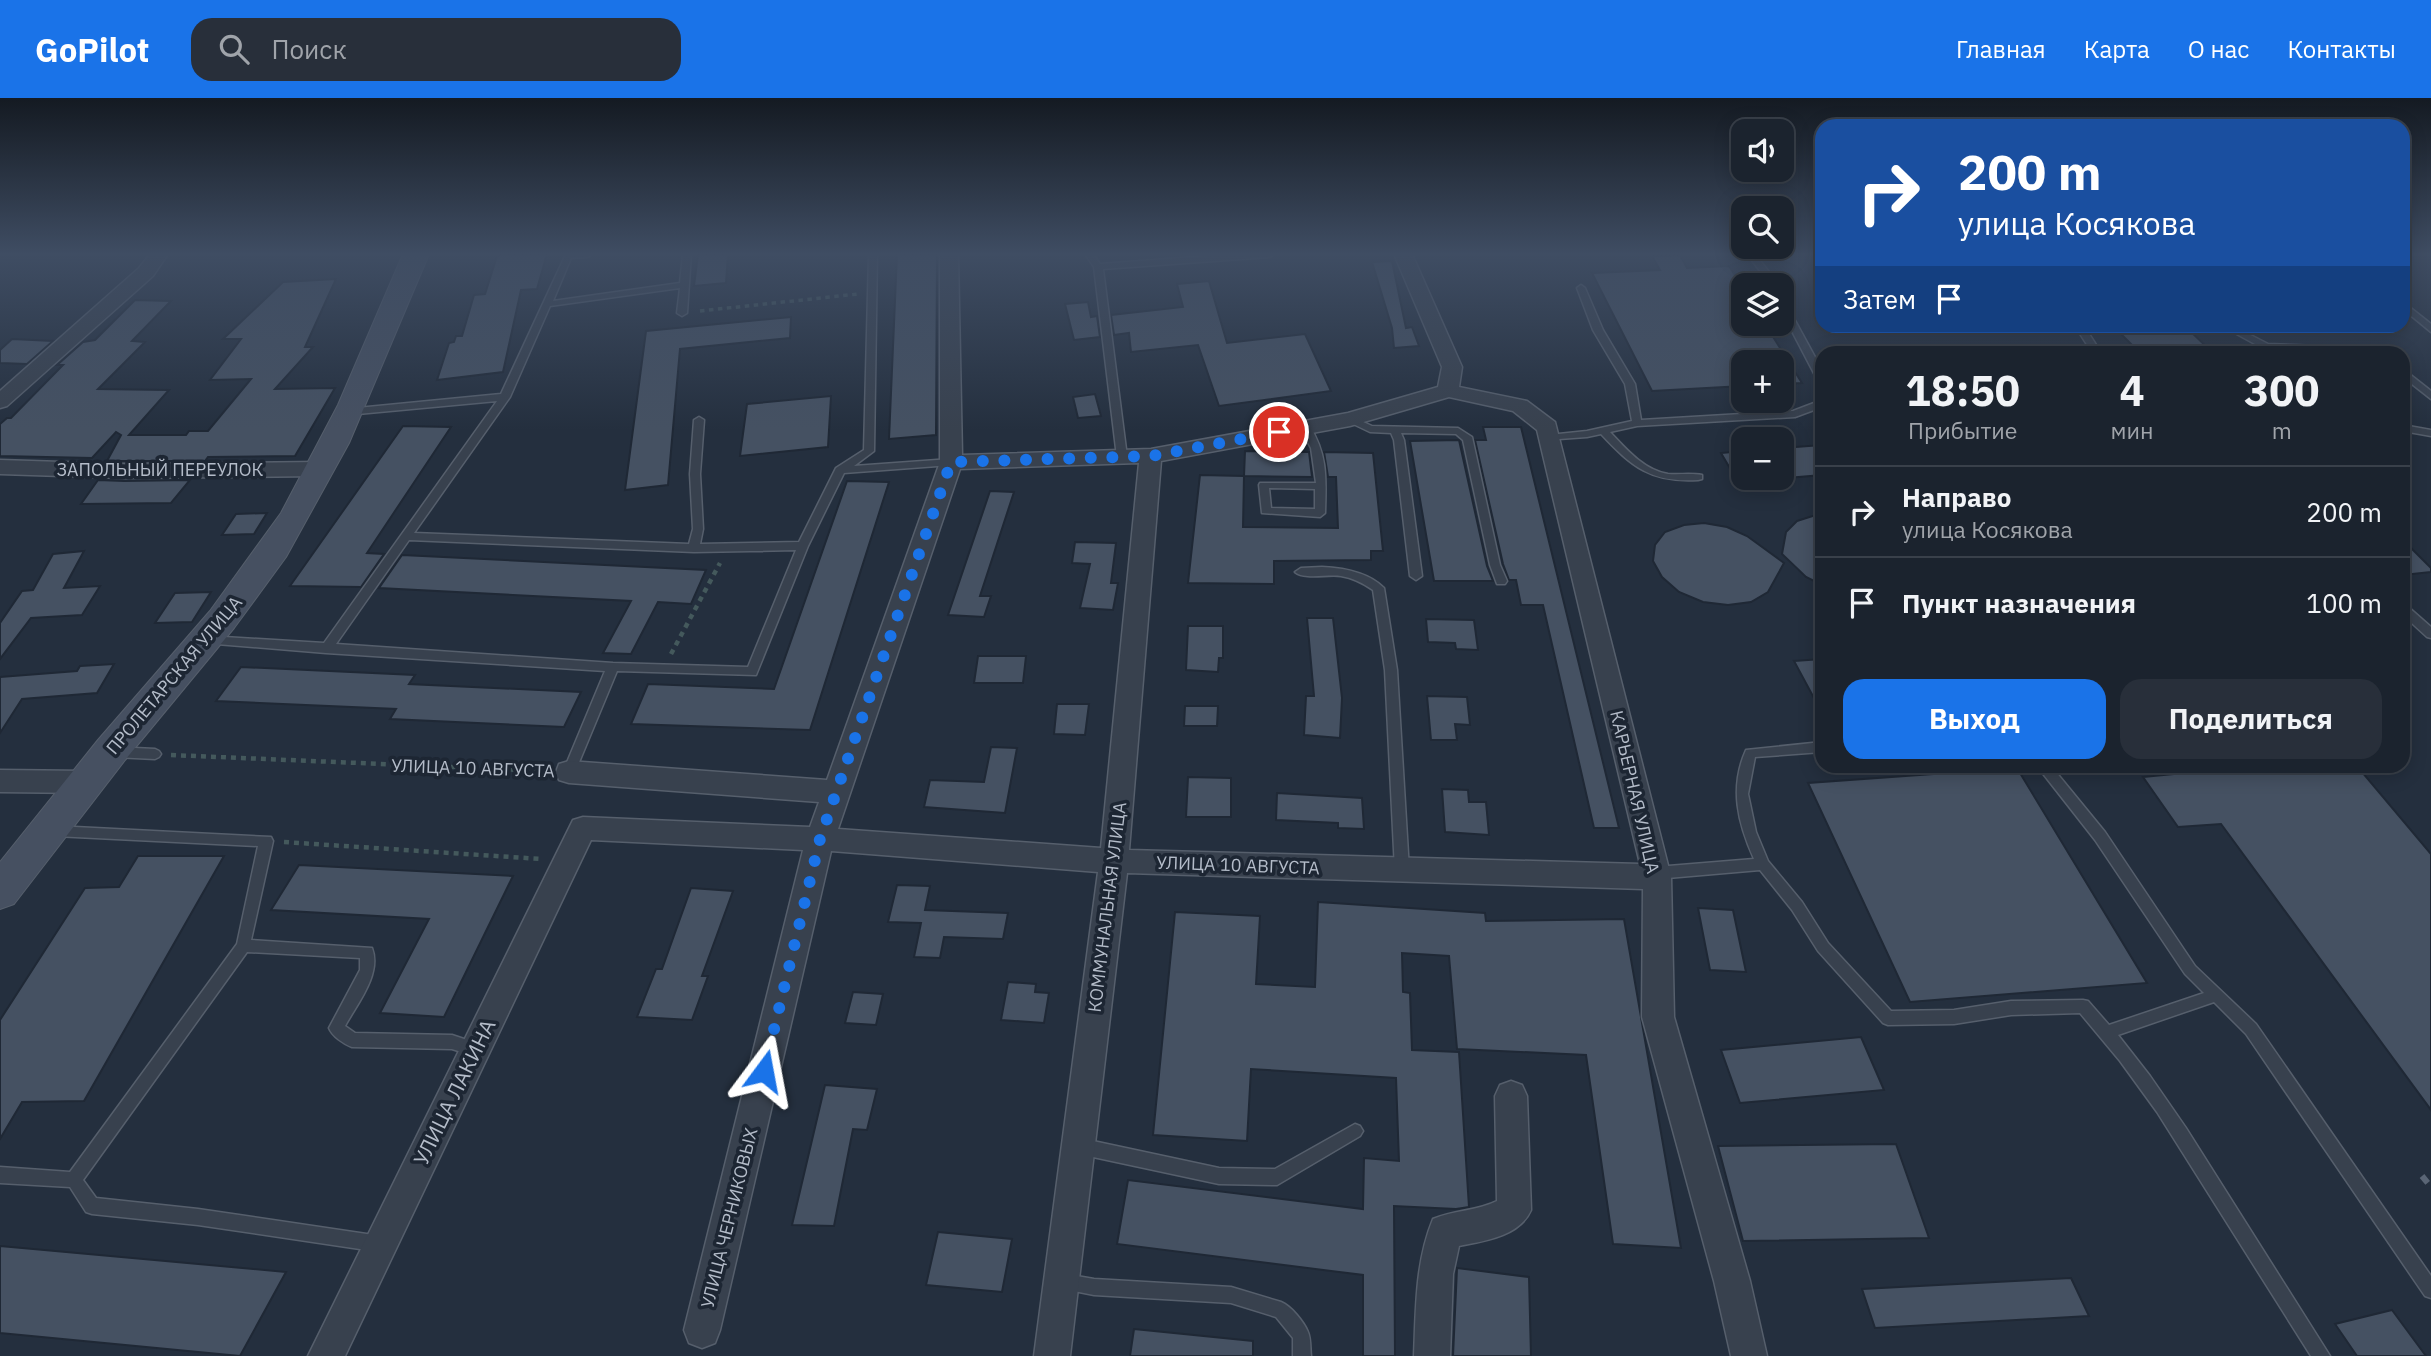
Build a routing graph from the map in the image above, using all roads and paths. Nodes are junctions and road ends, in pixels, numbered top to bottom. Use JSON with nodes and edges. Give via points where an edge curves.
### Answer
{"nodes":[{"id":1,"x":100,"y":313,"type":"edge"},
{"id":2,"x":392,"y":313,"type":"edge"},
{"id":3,"x":543,"y":313,"type":"edge"},
{"id":4,"x":872,"y":313,"type":"edge"},
{"id":5,"x":950,"y":313,"type":"edge"},
{"id":6,"x":1104,"y":313,"type":"edge"},
{"id":7,"x":1428,"y":313,"type":"edge"},
{"id":8,"x":1591,"y":313,"type":"edge"},
{"id":9,"x":2412,"y":313,"type":"edge"},
{"id":10,"x":1794,"y":326,"type":"edge"},
{"id":11,"x":2431,"y":329,"type":"edge"},
{"id":12,"x":2241,"y":333,"type":"edge"},
{"id":13,"x":2266,"y":346,"type":"edge"},
{"id":14,"x":1815,"y":366,"type":"edge"},
{"id":15,"x":2410,"y":378,"type":"edge"},
{"id":16,"x":1448,"y":391,"type":"junction"},
{"id":17,"x":2431,"y":396,"type":"edge"},
{"id":18,"x":505,"y":397,"type":"junction"},
{"id":19,"x":0,"y":402,"type":"edge"},
{"id":20,"x":1815,"y":405,"type":"edge"},
{"id":21,"x":347,"y":412,"type":"junction"},
{"id":22,"x":1350,"y":419,"type":"junction"},
{"id":23,"x":699,"y":420,"type":"dead end"},
{"id":24,"x":1637,"y":423,"type":"junction"},
{"id":25,"x":1305,"y":427,"type":"junction"},
{"id":26,"x":1395,"y":430,"type":"junction"},
{"id":27,"x":1602,"y":430,"type":"junction"},
{"id":28,"x":2410,"y":430,"type":"edge"},
{"id":29,"x":2430,"y":434,"type":"edge"},
{"id":30,"x":1549,"y":438,"type":"junction"},
{"id":31,"x":1151,"y":456,"type":"junction"},
{"id":32,"x":1122,"y":457,"type":"junction"},
{"id":33,"x":951,"y":462,"type":"junction"},
{"id":34,"x":0,"y":467,"type":"edge"},
{"id":35,"x":320,"y":468,"type":"junction"},
{"id":36,"x":840,"y":470,"type":"junction"},
{"id":37,"x":1698,"y":477,"type":"dead end"},
{"id":38,"x":1320,"y":486,"type":"junction"},
{"id":39,"x":407,"y":536,"type":"junction"},
{"id":40,"x":803,"y":545,"type":"junction"},
{"id":41,"x":728,"y":547,"type":"junction"},
{"id":42,"x":694,"y":548,"type":"junction"},
{"id":43,"x":1301,"y":572,"type":"dead end"},
{"id":44,"x":1416,"y":576,"type":"dead end"},
{"id":45,"x":1501,"y":581,"type":"dead end"},
{"id":46,"x":2410,"y":615,"type":"edge"},
{"id":47,"x":2431,"y":634,"type":"edge"},
{"id":48,"x":207,"y":640,"type":"junction"},
{"id":49,"x":326,"y":649,"type":"junction"},
{"id":50,"x":613,"y":667,"type":"junction"},
{"id":51,"x":664,"y":668,"type":"junction"},
{"id":52,"x":1815,"y":748,"type":"edge"},
{"id":53,"x":110,"y":752,"type":"junction"},
{"id":54,"x":155,"y":754,"type":"joint"},
{"id":55,"x":569,"y":772,"type":"junction"},
{"id":56,"x":2049,"y":773,"type":"edge"},
{"id":57,"x":0,"y":781,"type":"edge"},
{"id":58,"x":86,"y":782,"type":"junction"},
{"id":59,"x":835,"y":792,"type":"junction"},
{"id":60,"x":583,"y":828,"type":"joint"},
{"id":61,"x":48,"y":831,"type":"junction"},
{"id":62,"x":820,"y":839,"type":"junction"},
{"id":63,"x":266,"y":841,"type":"junction"},
{"id":64,"x":566,"y":861,"type":"junction"},
{"id":65,"x":1114,"y":861,"type":"junction"},
{"id":66,"x":1763,"y":864,"type":"junction"},
{"id":67,"x":1402,"y":870,"type":"junction"},
{"id":68,"x":1656,"y":875,"type":"junction"},
{"id":69,"x":0,"y":892,"type":"edge"},
{"id":70,"x":243,"y":946,"type":"junction"},
{"id":71,"x":2216,"y":995,"type":"junction"},
{"id":72,"x":2108,"y":1032,"type":"junction"},
{"id":73,"x":474,"y":1049,"type":"junction"},
{"id":74,"x":1511,"y":1096,"type":"dead end"},
{"id":75,"x":1355,"y":1130,"type":"dead end"},
{"id":76,"x":1078,"y":1146,"type":"junction"},
{"id":77,"x":0,"y":1175,"type":"edge"},
{"id":78,"x":74,"y":1181,"type":"junction"},
{"id":79,"x":380,"y":1244,"type":"junction"},
{"id":80,"x":1062,"y":1281,"type":"junction"},
{"id":81,"x":2431,"y":1290,"type":"edge"},
{"id":82,"x":702,"y":1330,"type":"dead end"},
{"id":83,"x":326,"y":1356,"type":"edge"},
{"id":84,"x":1052,"y":1356,"type":"edge"},
{"id":85,"x":1302,"y":1356,"type":"edge"},
{"id":86,"x":1432,"y":1356,"type":"edge"},
{"id":87,"x":1749,"y":1356,"type":"edge"},
{"id":88,"x":2321,"y":1356,"type":"edge"}],
"edges":[{"from":1,"to":19,"type":"street"},
{"from":2,"to":21,"type":"street","name":"ПРОЛЕТАРСКАЯ УЛИЦА"},
{"from":3,"to":18,"type":"lane"},
{"from":4,"to":36,"type":"lane","via":[[869,451]]},
{"from":5,"to":33,"type":"street","name":"УЛИЦА ЧЕРНИКОВЫХ"},
{"from":6,"to":32,"type":"lane"},
{"from":7,"to":16,"type":"street","via":[[1452,367]]},
{"from":8,"to":24,"type":"lane","via":[[1630,384]]},
{"from":9,"to":11,"type":"lane"},
{"from":10,"to":14,"type":"lane"},
{"from":12,"to":13,"type":"lane"},
{"from":15,"to":17,"type":"lane"},
{"from":16,"to":22,"type":"street"},
{"from":16,"to":30,"type":"street","name":"КАРЬЕРНАЯ УЛИЦА","via":[[1520,406],[1547,427]]},
{"from":18,"to":21,"type":"lane"},
{"from":18,"to":39,"type":"lane"},
{"from":20,"to":24,"type":"lane","via":[[1795,414]]},
{"from":21,"to":35,"type":"street","name":"ПРОЛЕТАРСКАЯ УЛИЦА"},
{"from":22,"to":25,"type":"street"},
{"from":22,"to":26,"type":"lane","via":[[1370,429]]},
{"from":23,"to":42,"type":"lane"},
{"from":24,"to":27,"type":"lane"},
{"from":25,"to":31,"type":"street"},
{"from":25,"to":38,"type":"lane","via":[[1321,454]]},
{"from":26,"to":44,"type":"lane"},
{"from":26,"to":45,"type":"lane","via":[[1458,431],[1468,439]]},
{"from":27,"to":30,"type":"lane"},
{"from":27,"to":37,"type":"lane","via":[[1648,471],[1673,480]]},
{"from":28,"to":29,"type":"lane"},
{"from":30,"to":68,"type":"street","name":"КАРЬЕРНАЯ УЛИЦА"},
{"from":31,"to":32,"type":"street"},
{"from":31,"to":65,"type":"street","name":"КОММУНАЛЬНАЯ УЛИЦА"},
{"from":32,"to":33,"type":"street"},
{"from":33,"to":36,"type":"lane"},
{"from":33,"to":59,"type":"street","name":"УЛИЦА ЧЕРНИКОВЫХ"},
{"from":34,"to":35,"type":"street","name":"ЗАПОЛЬНЫЙ ПЕРЕУЛОК","via":[[124,471]]},
{"from":35,"to":48,"type":"street","name":"ПРОЛЕТАРСКАЯ УЛИЦА","via":[[274,548]]},
{"from":36,"to":40,"type":"lane"},
{"from":38,"to":38,"type":"lane","via":[[1320,513],[1266,511],[1264,485]]},
{"from":39,"to":42,"type":"lane"},
{"from":39,"to":49,"type":"lane"},
{"from":40,"to":41,"type":"lane"},
{"from":40,"to":51,"type":"lane","via":[[752,672]]},
{"from":41,"to":42,"type":"lane"},
{"from":41,"to":51,"type":"path"},
{"from":43,"to":67,"type":"lane","via":[[1361,575],[1378,588],[1391,670]]},
{"from":46,"to":47,"type":"lane"},
{"from":48,"to":49,"type":"lane"},
{"from":48,"to":53,"type":"street","name":"ПРОЛЕТАРСКАЯ УЛИЦА"},
{"from":49,"to":50,"type":"lane"},
{"from":50,"to":51,"type":"lane"},
{"from":50,"to":55,"type":"lane"},
{"from":52,"to":66,"type":"lane","via":[[1750,753],[1742,794],[1749,832]]},
{"from":53,"to":54,"type":"lane"},
{"from":53,"to":58,"type":"street","name":"ПРОЛЕТАРСКАЯ УЛИЦА"},
{"from":54,"to":55,"type":"path","name":"УЛИЦА 10 АВГУСТА"},
{"from":55,"to":59,"type":"street","name":"УЛИЦА 10 АВГУСТА"},
{"from":56,"to":71,"type":"lane","via":[[2100,836],[2190,970]]},
{"from":57,"to":58,"type":"street"},
{"from":58,"to":61,"type":"street","name":"ПРОЛЕТАРСКАЯ УЛИЦА"},
{"from":59,"to":62,"type":"street","name":"УЛИЦА ЧЕРНИКОВЫХ"},
{"from":60,"to":62,"type":"street","name":"УЛИЦА 10 АВГУСТА"},
{"from":60,"to":64,"type":"street","name":"УЛИЦА ЛАКИНА"},
{"from":61,"to":63,"type":"lane"},
{"from":61,"to":69,"type":"street","name":"ПРОЛЕТАРСКАЯ УЛИЦА"},
{"from":62,"to":65,"type":"street","name":"УЛИЦА 10 АВГУСТА"},
{"from":62,"to":82,"type":"street","name":"УЛИЦА ЧЕРНИКОВЫХ"},
{"from":63,"to":64,"type":"path"},
{"from":63,"to":70,"type":"lane"},
{"from":64,"to":73,"type":"street","name":"УЛИЦА ЛАКИНА"},
{"from":65,"to":67,"type":"street","name":"УЛИЦА 10 АВГУСТА"},
{"from":65,"to":76,"type":"street","name":"КОММУНАЛЬНАЯ УЛИЦА"},
{"from":66,"to":68,"type":"lane"},
{"from":66,"to":72,"type":"lane","via":[[1824,947],[1888,1018],[2083,1006]]},
{"from":67,"to":68,"type":"street","name":"УЛИЦА 10 АВГУСТА"},
{"from":68,"to":87,"type":"street","name":"КАРЬЕРНАЯ УЛИЦА","via":[[1658,1017]]},
{"from":70,"to":73,"type":"lane","via":[[367,952],[367,971],[336,1028],[352,1040],[452,1042]]},
{"from":70,"to":78,"type":"lane"},
{"from":71,"to":72,"type":"lane"},
{"from":71,"to":81,"type":"lane","via":[[2251,1029]]},
{"from":72,"to":88,"type":"lane","via":[[2173,1119]]},
{"from":73,"to":79,"type":"street","name":"УЛИЦА ЛАКИНА"},
{"from":74,"to":86,"type":"street","via":[[1514,1210],[1489,1223],[1445,1231],[1435,1274]]},
{"from":75,"to":76,"type":"lane","via":[[1277,1177],[1219,1176]]},
{"from":76,"to":80,"type":"street","name":"КОММУНАЛЬНАЯ УЛИЦА"},
{"from":77,"to":78,"type":"lane"},
{"from":78,"to":79,"type":"lane","via":[[92,1206]]},
{"from":79,"to":83,"type":"street","name":"УЛИЦА ЛАКИНА"},
{"from":80,"to":84,"type":"street","name":"КОММУНАЛЬНАЯ УЛИЦА"},
{"from":80,"to":85,"type":"lane","via":[[1231,1295],[1281,1310],[1301,1335]]}]}
